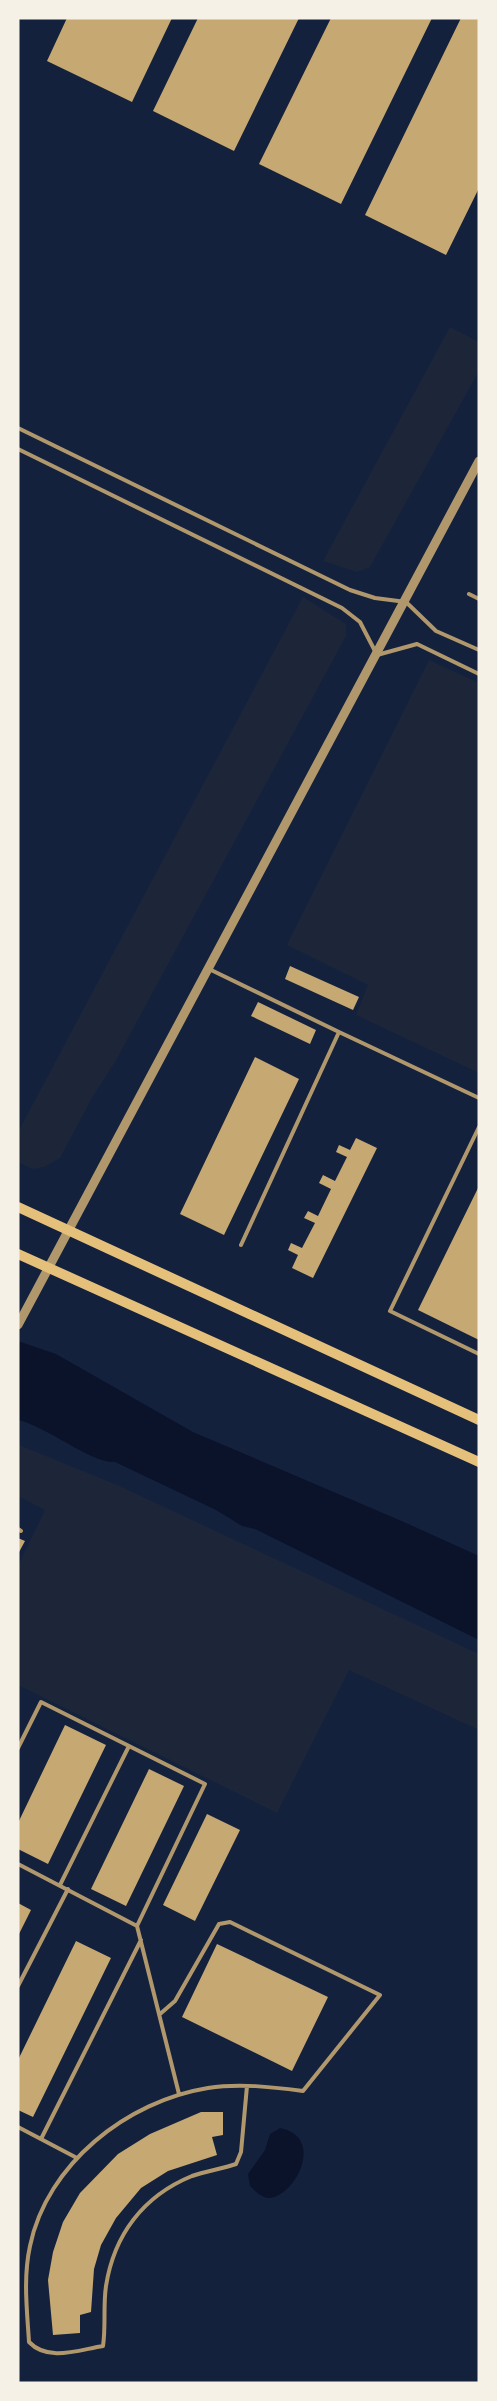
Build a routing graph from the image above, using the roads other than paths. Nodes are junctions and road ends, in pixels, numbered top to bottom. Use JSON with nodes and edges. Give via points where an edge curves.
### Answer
{"nodes":[{"id":1,"x":18,"y":428,"type":"edge"},
{"id":2,"x":18,"y":449,"type":"edge"},
{"id":3,"x":479,"y":461,"type":"edge"},
{"id":4,"x":469,"y":594,"type":"dead end"},
{"id":5,"x":479,"y":599,"type":"edge"},
{"id":6,"x":406,"y":602,"type":"junction"},
{"id":7,"x":479,"y":650,"type":"edge"},
{"id":8,"x":377,"y":655,"type":"junction"},
{"id":9,"x":479,"y":674,"type":"edge"},
{"id":10,"x":208,"y":968,"type":"junction"},
{"id":11,"x":339,"y":1032,"type":"junction"},
{"id":12,"x":479,"y":1098,"type":"edge"},
{"id":13,"x":479,"y":1127,"type":"edge"},
{"id":14,"x":18,"y":1207,"type":"edge"},
{"id":15,"x":67,"y":1231,"type":"junction"},
{"id":16,"x":241,"y":1245,"type":"dead end"},
{"id":17,"x":18,"y":1254,"type":"edge"},
{"id":18,"x":47,"y":1268,"type":"junction"},
{"id":19,"x":18,"y":1325,"type":"edge"},
{"id":20,"x":479,"y":1353,"type":"edge"},
{"id":21,"x":479,"y":1420,"type":"edge"},
{"id":22,"x":479,"y":1462,"type":"edge"},
{"id":23,"x":129,"y":1746,"type":"junction"},
{"id":24,"x":18,"y":1748,"type":"edge"},
{"id":25,"x":18,"y":1864,"type":"edge"},
{"id":26,"x":60,"y":1885,"type":"junction"},
{"id":27,"x":68,"y":1889,"type":"junction"},
{"id":28,"x":137,"y":1926,"type":"junction"},
{"id":29,"x":141,"y":1940,"type":"junction"},
{"id":30,"x":18,"y":1986,"type":"edge"},
{"id":31,"x":160,"y":2014,"type":"junction"},
{"id":32,"x":247,"y":2086,"type":"junction"},
{"id":33,"x":179,"y":2094,"type":"junction"},
{"id":34,"x":18,"y":2127,"type":"edge"},
{"id":35,"x":41,"y":2139,"type":"junction"},
{"id":36,"x":77,"y":2158,"type":"junction"}],
"edges":[{"from":1,"to":6,"type":"lane","via":[[350,590]]},
{"from":2,"to":8,"type":"lane","via":[[342,608],[360,622]]},
{"from":3,"to":6,"type":"street"},
{"from":4,"to":5,"type":"lane"},
{"from":6,"to":7,"type":"lane","via":[[436,631]]},
{"from":6,"to":8,"type":"street"},
{"from":8,"to":9,"type":"lane","via":[[417,644]]},
{"from":8,"to":10,"type":"street"},
{"from":10,"to":11,"type":"lane"},
{"from":10,"to":15,"type":"street"},
{"from":11,"to":12,"type":"lane"},
{"from":11,"to":16,"type":"lane"},
{"from":13,"to":20,"type":"lane","via":[[390,1311]]},
{"from":14,"to":15,"type":"main road"},
{"from":15,"to":18,"type":"street"},
{"from":15,"to":21,"type":"main road"},
{"from":17,"to":18,"type":"main road"},
{"from":18,"to":19,"type":"street"},
{"from":18,"to":22,"type":"main road"},
{"from":23,"to":24,"type":"lane","via":[[41,1702]]},
{"from":23,"to":26,"type":"lane"},
{"from":23,"to":28,"type":"lane","via":[[205,1784]]},
{"from":25,"to":26,"type":"lane"},
{"from":26,"to":27,"type":"lane"},
{"from":27,"to":28,"type":"lane"},
{"from":27,"to":30,"type":"lane"},
{"from":28,"to":29,"type":"lane"},
{"from":29,"to":31,"type":"lane"},
{"from":29,"to":35,"type":"lane"},
{"from":31,"to":32,"type":"lane","via":[[175,2001],[219,1924],[230,1922],[380,1995],[303,2091]]},
{"from":31,"to":33,"type":"lane"},
{"from":32,"to":33,"type":"lane"},
{"from":32,"to":36,"type":"lane","via":[[241,2152],[236,2164],[193,2175],[165,2189],[124,2230],[112,2255],[103,2346],[48,2355],[29,2342],[26,2284],[30,2245],[60,2178]]},
{"from":33,"to":36,"type":"lane","via":[[124,2121]]},
{"from":34,"to":35,"type":"lane"},
{"from":35,"to":36,"type":"lane"}]}
